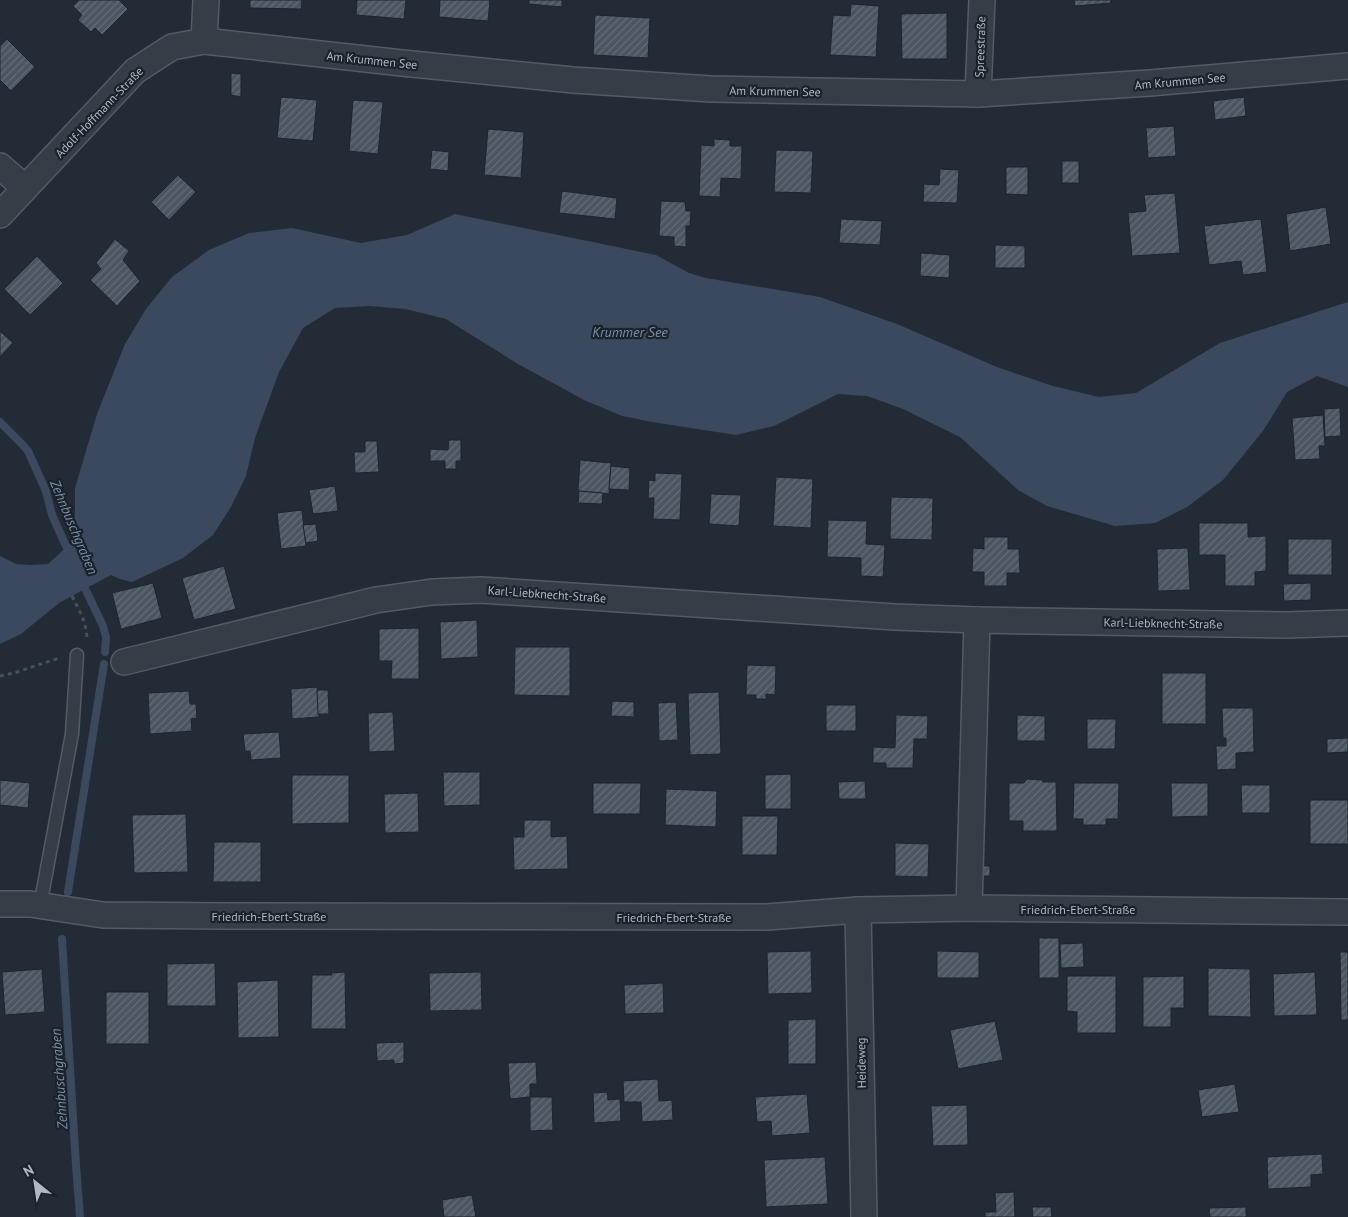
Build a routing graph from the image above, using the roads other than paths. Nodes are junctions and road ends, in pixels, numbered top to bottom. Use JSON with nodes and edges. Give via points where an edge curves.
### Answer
{"nodes":[{"id":1,"x":206,"y":0,"type":"edge"},
{"id":2,"x":982,"y":0,"type":"edge"},
{"id":3,"x":204,"y":41,"type":"junction"},
{"id":4,"x":1348,"y":66,"type":"edge"},
{"id":5,"x":978,"y":94,"type":"junction"},
{"id":6,"x":0,"y":166,"type":"edge"},
{"id":7,"x":25,"y":188,"type":"junction"},
{"id":8,"x":0,"y":215,"type":"edge"},
{"id":9,"x":977,"y":620,"type":"junction"},
{"id":10,"x":1348,"y":623,"type":"edge"},
{"id":11,"x":82,"y":652,"type":"road end"},
{"id":12,"x":124,"y":662,"type":"dead end"},
{"id":13,"x":0,"y":904,"type":"edge"},
{"id":14,"x":40,"y":906,"type":"junction"},
{"id":15,"x":969,"y":908,"type":"junction"},
{"id":16,"x":858,"y":910,"type":"junction"},
{"id":17,"x":1348,"y":912,"type":"edge"},
{"id":18,"x":864,"y":1217,"type":"edge"}],
"edges":[{"from":1,"to":3,"type":"street"},
{"from":2,"to":5,"type":"street","name":"Spreestraße"},
{"from":3,"to":5,"type":"street","name":"Am Krummen See","via":[[402,64],[710,90]]},
{"from":3,"to":7,"type":"street","name":"Adolf-Hoffmann-Straße","via":[[172,47],[135,71]]},
{"from":4,"to":5,"type":"street","name":"Am Krummen See"},
{"from":6,"to":7,"type":"street"},
{"from":7,"to":8,"type":"street","name":"Adolf-Hoffmann-Straße"},
{"from":9,"to":10,"type":"street","name":"Karl-Liebknecht-Straße"},
{"from":9,"to":12,"type":"street","name":"Karl-Liebknecht-Straße","via":[[895,618],[490,590],[451,591],[376,600]]},
{"from":9,"to":15,"type":"street"},
{"from":11,"to":14,"type":"lane","via":[[72,734]]},
{"from":13,"to":14,"type":"street","name":"Friedrich-Ebert-Straße"},
{"from":14,"to":16,"type":"street","name":"Friedrich-Ebert-Straße","via":[[103,915],[244,916],[767,917]]},
{"from":15,"to":16,"type":"street","name":"Friedrich-Ebert-Straße"},
{"from":15,"to":17,"type":"street","name":"Friedrich-Ebert-Straße"},
{"from":16,"to":18,"type":"street","name":"Heideweg"}]}
